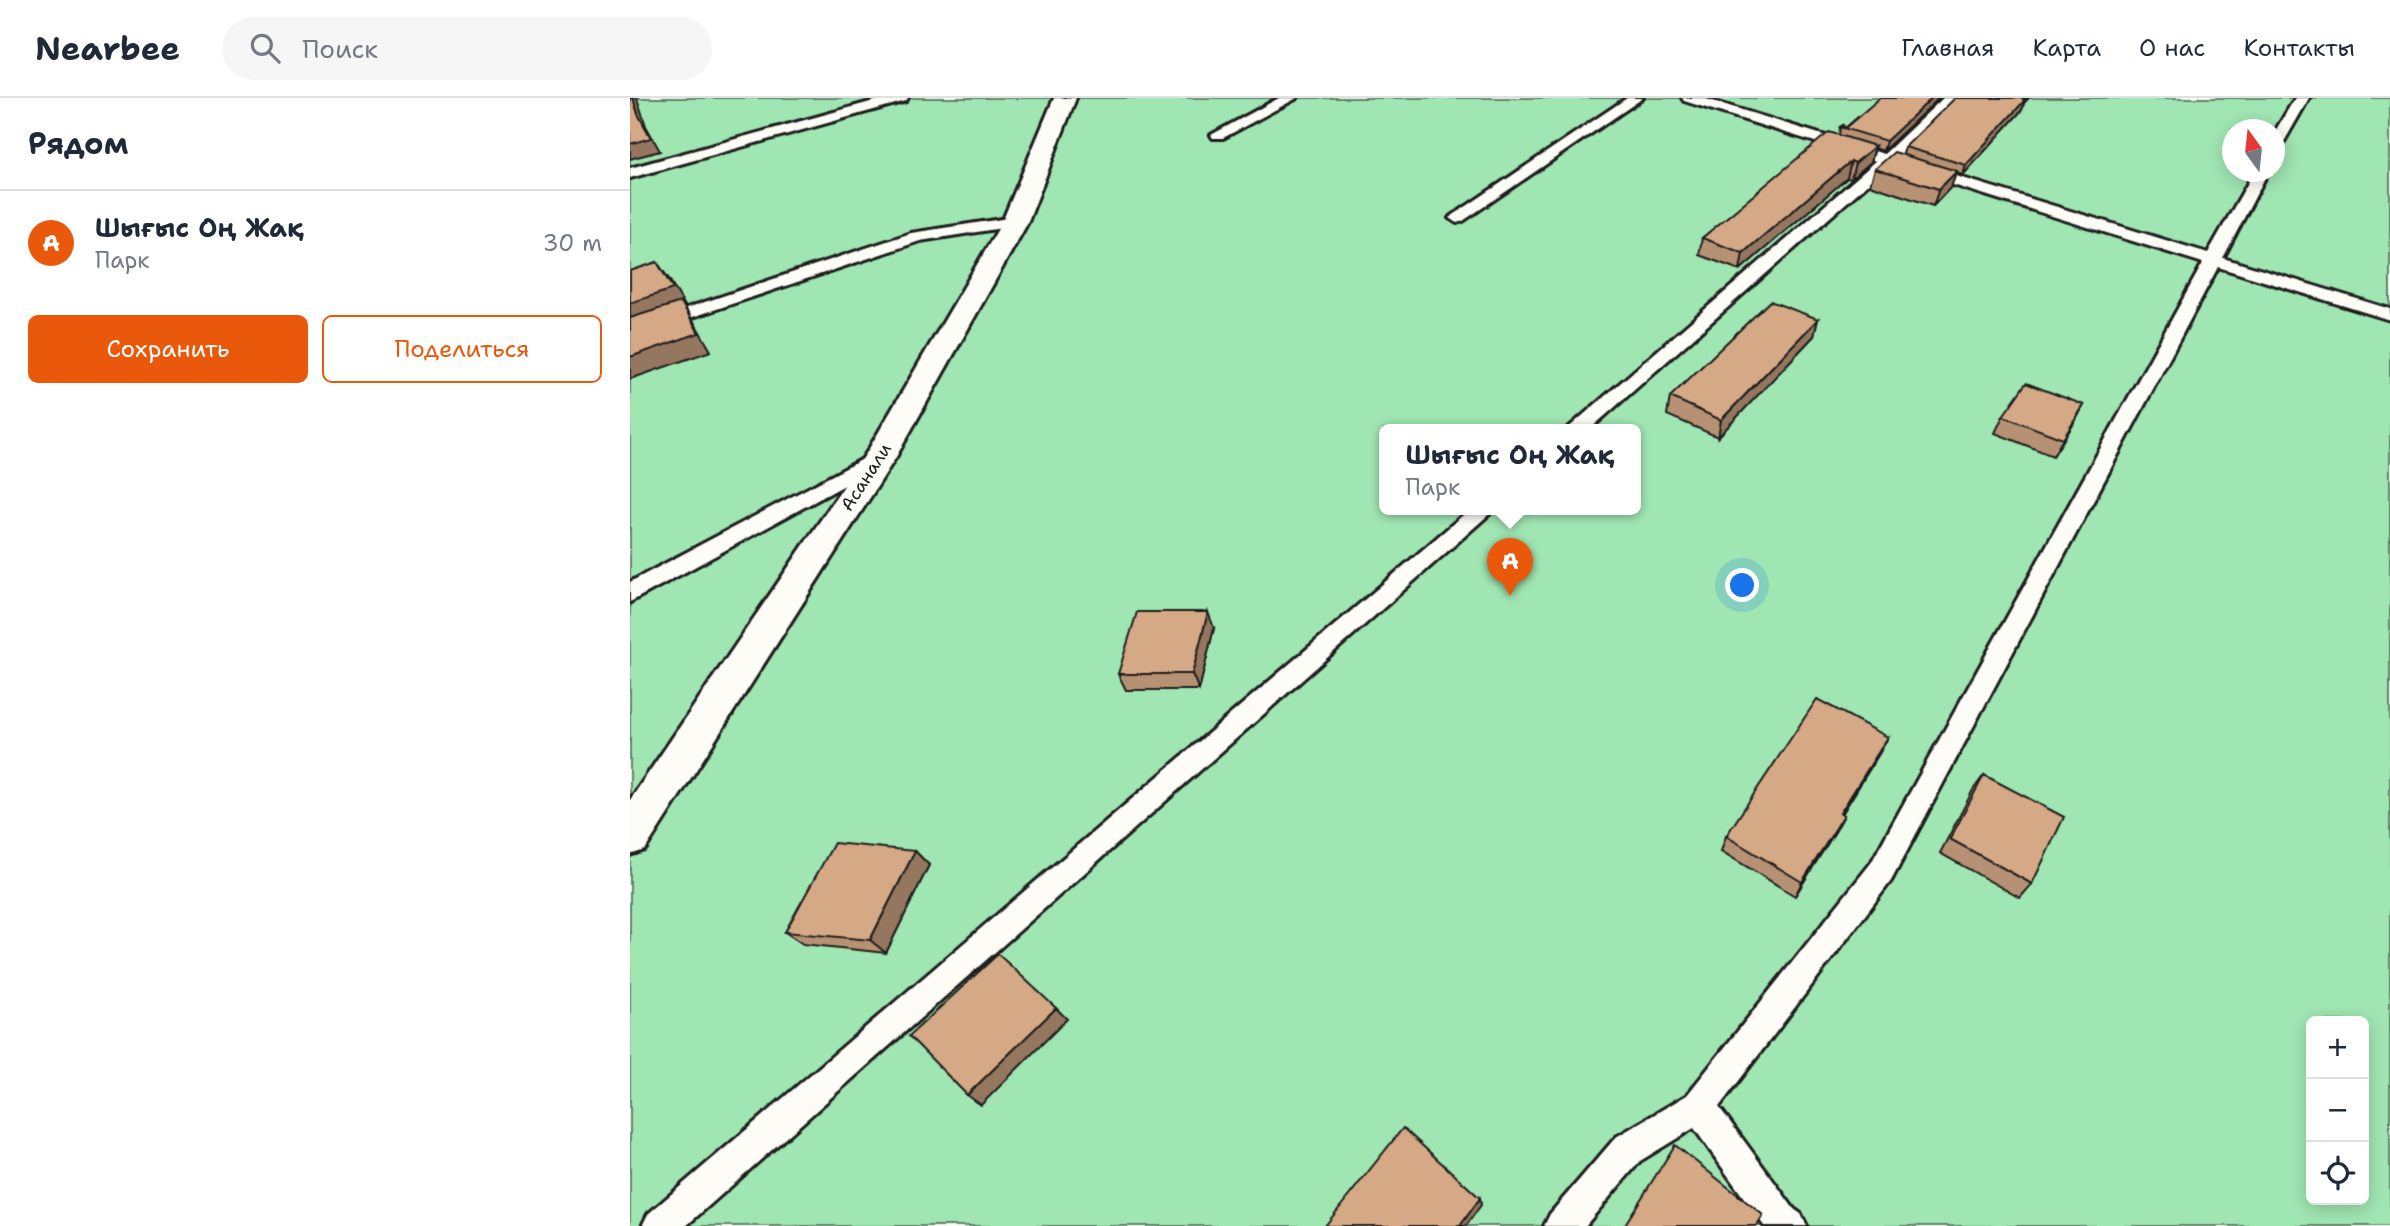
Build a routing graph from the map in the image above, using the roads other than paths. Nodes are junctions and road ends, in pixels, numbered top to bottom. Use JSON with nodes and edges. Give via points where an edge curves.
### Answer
{"nodes":[{"id":1,"x":901,"y":98,"type":"edge"},
{"id":2,"x":1065,"y":98,"type":"edge"},
{"id":3,"x":1290,"y":98,"type":"edge"},
{"id":4,"x":1636,"y":98,"type":"edge"},
{"id":5,"x":1689,"y":98,"type":"edge"},
{"id":6,"x":1951,"y":98,"type":"edge"},
{"id":7,"x":2302,"y":98,"type":"edge"},
{"id":8,"x":2285,"y":128,"type":"edge"},
{"id":9,"x":1218,"y":135,"type":"dead end"},
{"id":10,"x":1887,"y":159,"type":"junction"},
{"id":11,"x":630,"y":173,"type":"edge"},
{"id":12,"x":2255,"y":182,"type":"edge"},
{"id":13,"x":1457,"y":218,"type":"dead end"},
{"id":14,"x":1015,"y":222,"type":"junction"},
{"id":15,"x":2212,"y":260,"type":"junction"},
{"id":16,"x":2390,"y":314,"type":"edge"},
{"id":17,"x":630,"y":333,"type":"edge"},
{"id":18,"x":1583,"y":424,"type":"edge"},
{"id":19,"x":880,"y":457,"type":"junction"},
{"id":20,"x":1477,"y":515,"type":"edge"},
{"id":21,"x":630,"y":593,"type":"edge"},
{"id":22,"x":630,"y":836,"type":"edge"},
{"id":23,"x":1699,"y":1107,"type":"junction"},
{"id":24,"x":660,"y":1226,"type":"edge"},
{"id":25,"x":1562,"y":1226,"type":"edge"},
{"id":26,"x":1789,"y":1226,"type":"edge"}],
"edges":[{"from":1,"to":11,"type":"lane"},
{"from":2,"to":14,"type":"street","name":"Асанали"},
{"from":3,"to":9,"type":"lane"},
{"from":4,"to":13,"type":"lane"},
{"from":5,"to":10,"type":"lane"},
{"from":6,"to":10,"type":"lane"},
{"from":7,"to":8,"type":"lane"},
{"from":10,"to":15,"type":"lane"},
{"from":10,"to":18,"type":"lane"},
{"from":12,"to":15,"type":"lane"},
{"from":14,"to":17,"type":"lane","via":[[917,236]]},
{"from":14,"to":19,"type":"street","name":"Асанали"},
{"from":15,"to":16,"type":"lane"},
{"from":15,"to":23,"type":"lane","via":[[1881,872]]},
{"from":19,"to":21,"type":"lane"},
{"from":19,"to":22,"type":"street","name":"Асанали"},
{"from":20,"to":24,"type":"lane"},
{"from":23,"to":25,"type":"lane","via":[[1628,1149]]},
{"from":23,"to":26,"type":"lane"}]}
